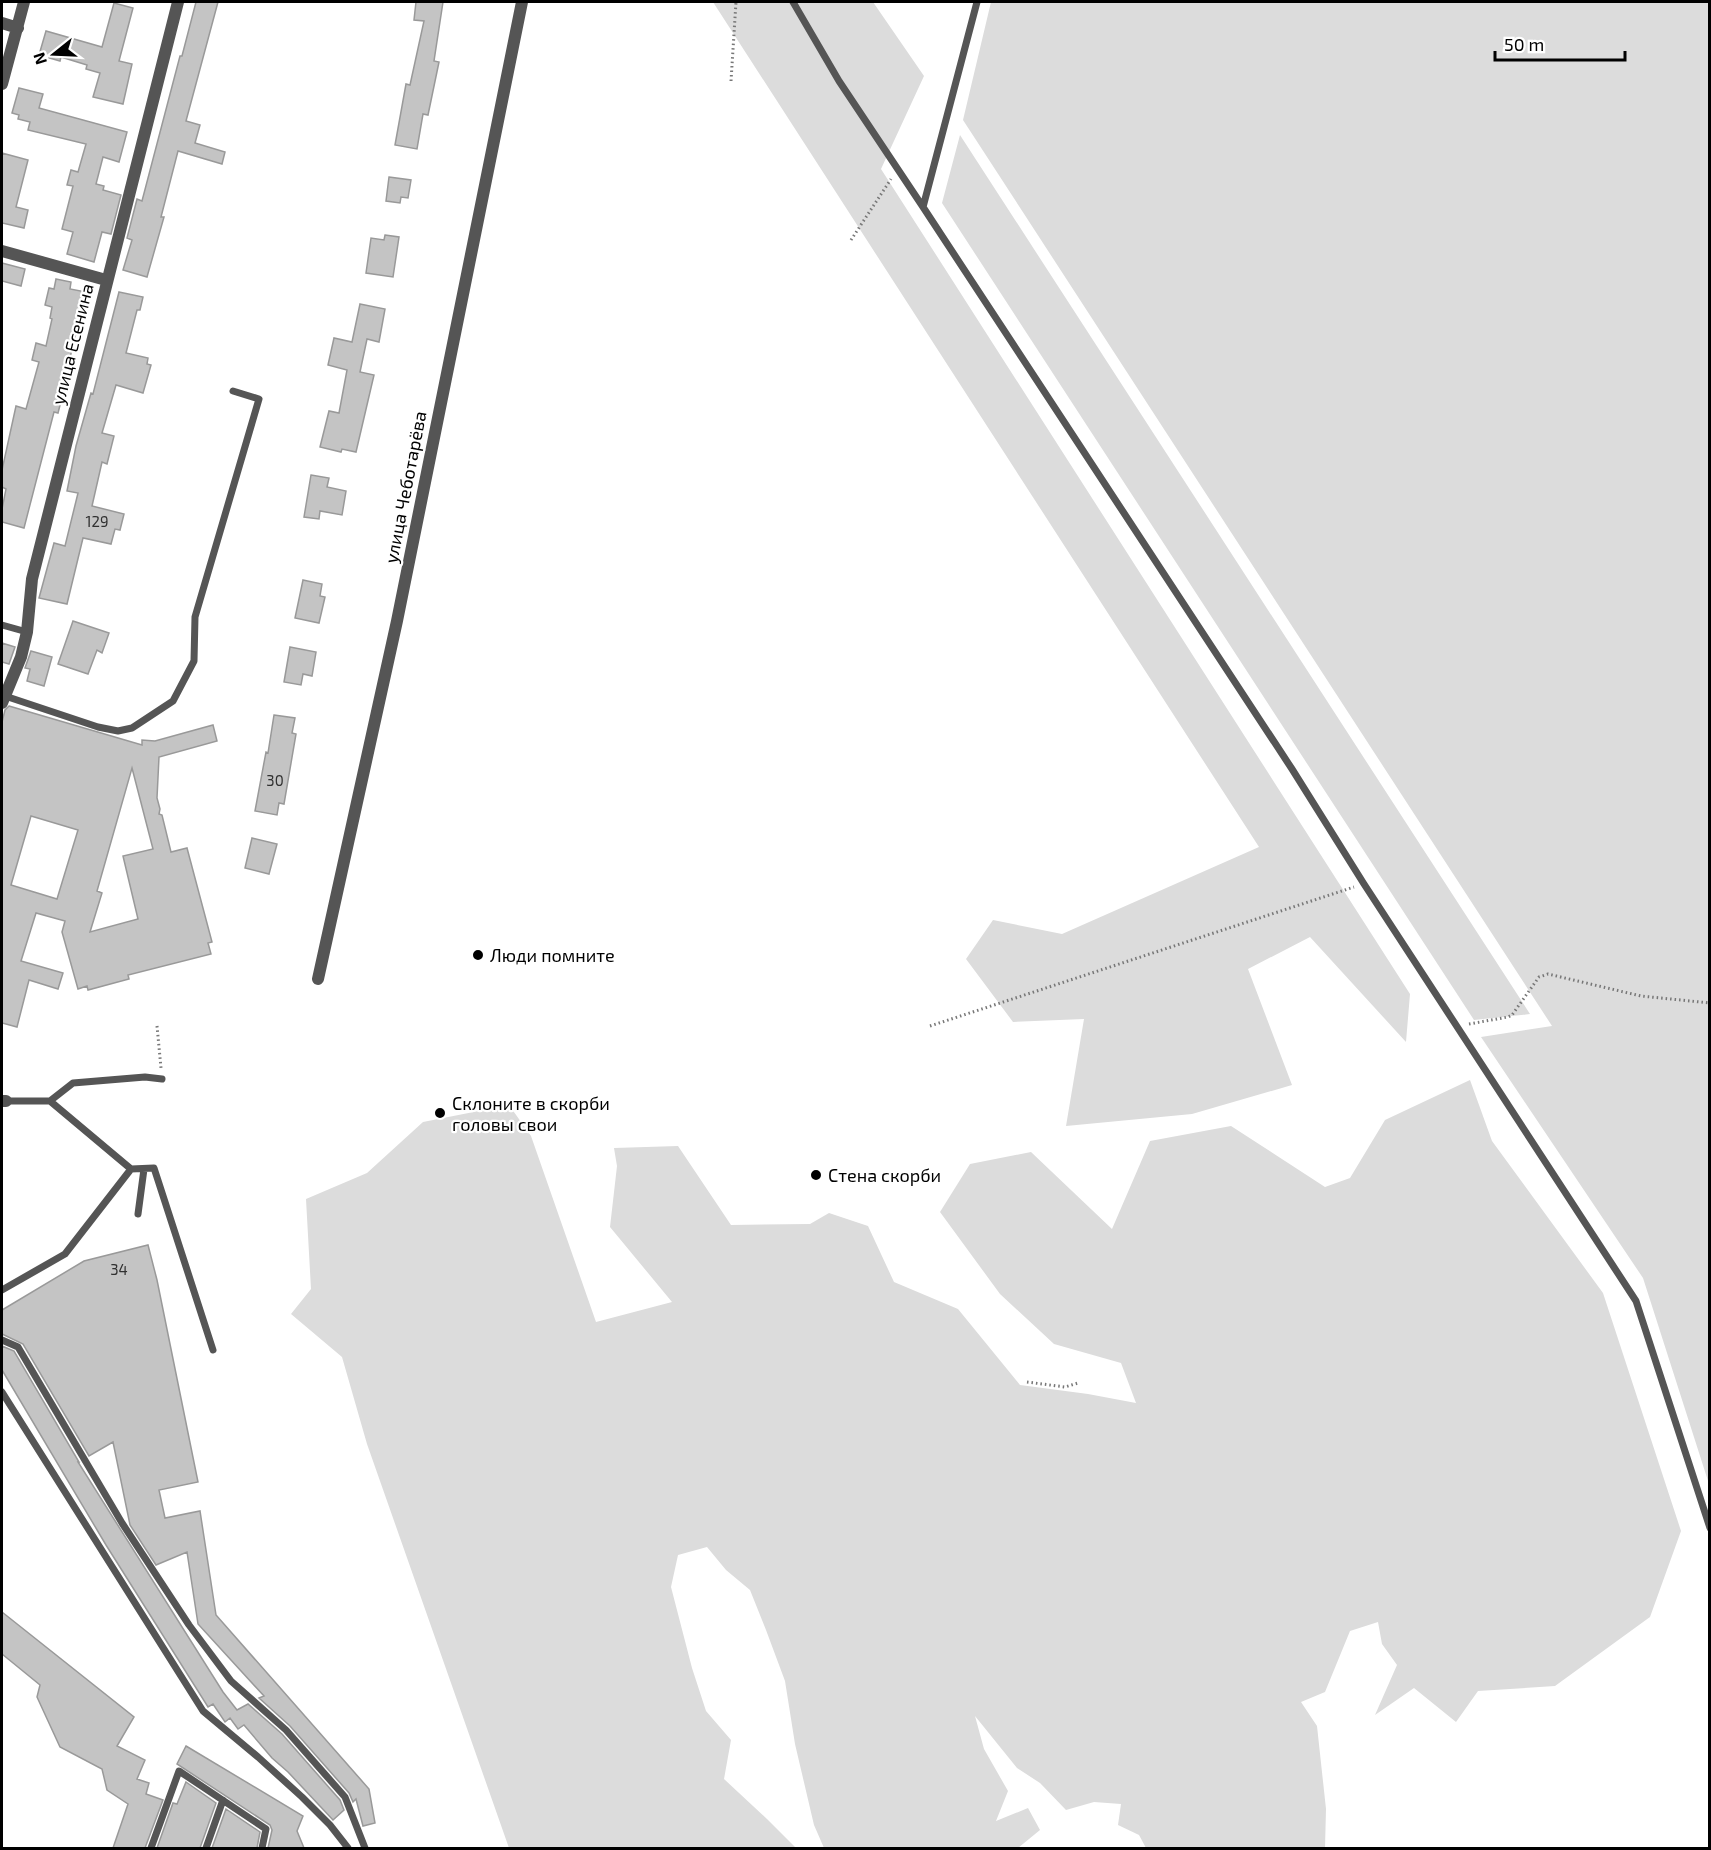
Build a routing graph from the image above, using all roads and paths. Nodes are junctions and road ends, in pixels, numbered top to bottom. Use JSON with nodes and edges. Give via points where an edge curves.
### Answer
{"nodes":[{"id":1,"x":24,"y":2,"type":"edge"},
{"id":2,"x":178,"y":2,"type":"edge"},
{"id":3,"x":522,"y":2,"type":"edge"},
{"id":4,"x":736,"y":2,"type":"edge"},
{"id":5,"x":793,"y":2,"type":"edge"},
{"id":6,"x":977,"y":2,"type":"edge"},
{"id":7,"x":2,"y":23,"type":"edge"},
{"id":8,"x":18,"y":27,"type":"junction"},
{"id":9,"x":730,"y":81,"type":"dead end"},
{"id":10,"x":2,"y":84,"type":"edge"},
{"id":11,"x":897,"y":170,"type":"junction"},
{"id":12,"x":924,"y":207,"type":"junction"},
{"id":13,"x":850,"y":240,"type":"dead end"},
{"id":14,"x":2,"y":251,"type":"edge"},
{"id":15,"x":106,"y":280,"type":"junction"},
{"id":16,"x":233,"y":391,"type":"dead end"},
{"id":17,"x":2,"y":625,"type":"edge"},
{"id":18,"x":27,"y":632,"type":"junction"},
{"id":19,"x":3,"y":699,"type":"edge"},
{"id":20,"x":1364,"y":884,"type":"junction"},
{"id":21,"x":318,"y":979,"type":"dead end"},
{"id":22,"x":1710,"y":1003,"type":"edge"},
{"id":23,"x":157,"y":1026,"type":"dead end"},
{"id":24,"x":930,"y":1026,"type":"dead end"},
{"id":25,"x":1458,"y":1026,"type":"junction"},
{"id":26,"x":162,"y":1079,"type":"joint"},
{"id":27,"x":4,"y":1101,"type":"edge"},
{"id":28,"x":50,"y":1101,"type":"junction"},
{"id":29,"x":131,"y":1169,"type":"junction"},
{"id":30,"x":144,"y":1169,"type":"junction"},
{"id":31,"x":138,"y":1214,"type":"dead end"},
{"id":32,"x":2,"y":1290,"type":"edge"},
{"id":33,"x":2,"y":1340,"type":"edge"},
{"id":34,"x":213,"y":1350,"type":"dead end"},
{"id":35,"x":1027,"y":1382,"type":"dead end"},
{"id":36,"x":1078,"y":1383,"type":"dead end"},
{"id":37,"x":2,"y":1392,"type":"edge"},
{"id":38,"x":1710,"y":1528,"type":"edge"},
{"id":39,"x":223,"y":1800,"type":"junction"},
{"id":40,"x":151,"y":1848,"type":"edge"},
{"id":41,"x":206,"y":1848,"type":"edge"},
{"id":42,"x":262,"y":1848,"type":"edge"},
{"id":43,"x":348,"y":1848,"type":"edge"},
{"id":44,"x":365,"y":1848,"type":"edge"}],
"edges":[{"from":1,"to":8,"type":"street"},
{"from":2,"to":15,"type":"street","name":"улица Есенина"},
{"from":3,"to":21,"type":"street","name":"улица Чеботарёва","via":[[397,621]]},
{"from":4,"to":9,"type":"path"},
{"from":5,"to":11,"type":"lane"},
{"from":6,"to":12,"type":"lane"},
{"from":7,"to":8,"type":"street"},
{"from":8,"to":10,"type":"street"},
{"from":11,"to":12,"type":"lane"},
{"from":11,"to":13,"type":"path"},
{"from":12,"to":20,"type":"lane"},
{"from":14,"to":15,"type":"street"},
{"from":15,"to":18,"type":"street","name":"улица Есенина","via":[[32,579]]},
{"from":16,"to":19,"type":"lane","via":[[259,399],[195,617],[194,661],[173,701],[132,728],[118,731]]},
{"from":17,"to":18,"type":"lane"},
{"from":18,"to":19,"type":"street","name":"улица Есенина"},
{"from":20,"to":24,"type":"path"},
{"from":20,"to":25,"type":"lane"},
{"from":22,"to":25,"type":"path","via":[[1641,996],[1548,974],[1539,977],[1512,1015]]},
{"from":23,"to":26,"type":"path"},
{"from":25,"to":38,"type":"lane","via":[[1636,1300]]},
{"from":26,"to":28,"type":"lane","via":[[73,1083]]},
{"from":27,"to":28,"type":"lane"},
{"from":28,"to":29,"type":"lane"},
{"from":29,"to":30,"type":"lane"},
{"from":29,"to":32,"type":"lane","via":[[65,1254]]},
{"from":30,"to":31,"type":"lane"},
{"from":30,"to":34,"type":"lane","via":[[154,1168]]},
{"from":33,"to":44,"type":"lane","via":[[18,1347],[122,1523],[189,1625],[231,1681],[286,1730],[345,1797]]},
{"from":35,"to":36,"type":"path","via":[[1065,1387]]},
{"from":37,"to":43,"type":"lane","via":[[203,1711],[302,1797]]},
{"from":39,"to":40,"type":"lane","via":[[179,1771]]},
{"from":39,"to":41,"type":"lane"},
{"from":39,"to":42,"type":"lane","via":[[266,1829]]}]}
